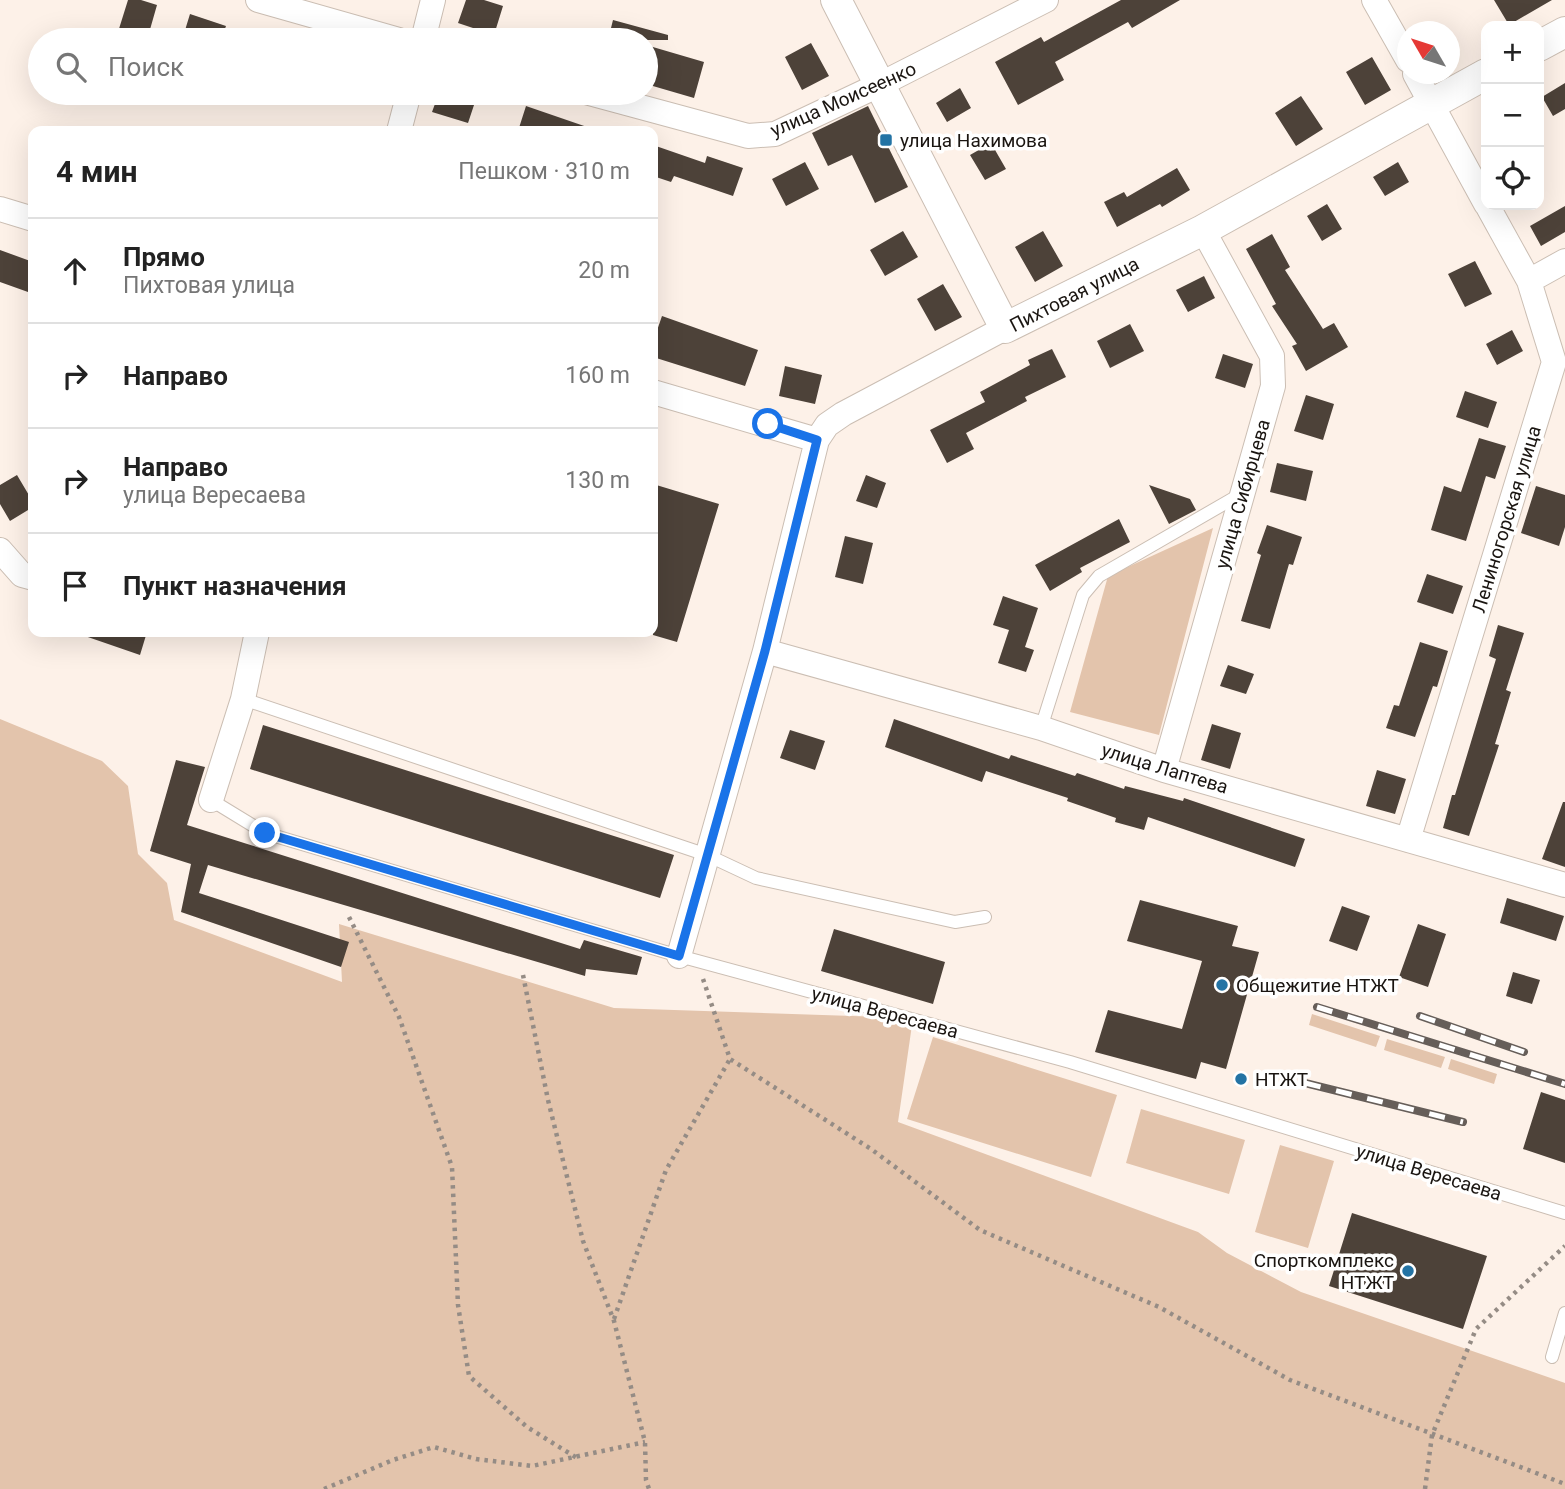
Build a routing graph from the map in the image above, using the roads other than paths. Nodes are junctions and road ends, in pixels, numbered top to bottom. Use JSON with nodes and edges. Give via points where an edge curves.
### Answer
{"nodes":[{"id":1,"x":258,"y":0,"type":"edge"},
{"id":2,"x":433,"y":0,"type":"edge"},
{"id":3,"x":836,"y":0,"type":"edge"},
{"id":4,"x":1046,"y":0,"type":"edge"},
{"id":5,"x":1374,"y":0,"type":"edge"},
{"id":6,"x":357,"y":28,"type":"edge"},
{"id":7,"x":426,"y":28,"type":"edge"},
{"id":8,"x":1565,"y":32,"type":"edge"},
{"id":9,"x":1397,"y":41,"type":"edge"},
{"id":10,"x":1544,"y":43,"type":"edge"},
{"id":11,"x":1481,"y":77,"type":"edge"},
{"id":12,"x":881,"y":84,"type":"junction"},
{"id":13,"x":1421,"y":84,"type":"edge"},
{"id":14,"x":1431,"y":103,"type":"junction"},
{"id":15,"x":406,"y":105,"type":"edge"},
{"id":16,"x":633,"y":105,"type":"edge"},
{"id":17,"x":399,"y":126,"type":"edge"},
{"id":18,"x":1481,"y":193,"type":"edge"},
{"id":19,"x":0,"y":209,"type":"edge"},
{"id":20,"x":1490,"y":210,"type":"edge"},
{"id":21,"x":28,"y":217,"type":"edge"},
{"id":22,"x":1203,"y":230,"type":"junction"},
{"id":23,"x":1565,"y":261,"type":"edge"},
{"id":24,"x":1529,"y":281,"type":"junction"},
{"id":25,"x":1005,"y":328,"type":"junction"},
{"id":26,"x":1560,"y":368,"type":"edge"},
{"id":27,"x":658,"y":393,"type":"edge"},
{"id":28,"x":817,"y":440,"type":"junction"},
{"id":29,"x":1241,"y":494,"type":"junction"},
{"id":30,"x":0,"y":550,"type":"edge"},
{"id":31,"x":28,"y":577,"type":"edge"},
{"id":32,"x":251,"y":637,"type":"edge"},
{"id":33,"x":765,"y":651,"type":"junction"},
{"id":34,"x":243,"y":699,"type":"junction"},
{"id":35,"x":1041,"y":728,"type":"junction"},
{"id":36,"x":1164,"y":769,"type":"junction"},
{"id":37,"x":211,"y":800,"type":"joint"},
{"id":38,"x":1408,"y":840,"type":"junction"},
{"id":39,"x":707,"y":855,"type":"junction"},
{"id":40,"x":1565,"y":885,"type":"edge"},
{"id":41,"x":985,"y":917,"type":"dead end"},
{"id":42,"x":679,"y":956,"type":"junction"},
{"id":43,"x":1565,"y":1213,"type":"edge"},
{"id":44,"x":1565,"y":1313,"type":"edge"},
{"id":45,"x":1552,"y":1357,"type":"dead end"}],
"edges":[{"from":1,"to":6,"type":"street"},
{"from":2,"to":7,"type":"street"},
{"from":3,"to":12,"type":"street"},
{"from":4,"to":12,"type":"street","name":"улица Моисеенко"},
{"from":5,"to":9,"type":"street"},
{"from":8,"to":10,"type":"street"},
{"from":11,"to":14,"type":"street","name":"Пихтовая улица"},
{"from":12,"to":16,"type":"street","name":"улица Моисеенко","via":[[775,134],[748,136]]},
{"from":12,"to":25,"type":"street"},
{"from":13,"to":14,"type":"street","name":"Лениногорская улица"},
{"from":14,"to":18,"type":"street","name":"Лениногорская улица"},
{"from":14,"to":22,"type":"street","name":"Пихтовая улица"},
{"from":15,"to":17,"type":"street"},
{"from":19,"to":21,"type":"street"},
{"from":20,"to":24,"type":"street","name":"Лениногорская улица"},
{"from":22,"to":25,"type":"street","name":"Пихтовая улица"},
{"from":22,"to":29,"type":"street","name":"улица Сибирцева","via":[[1272,356],[1273,386]]},
{"from":23,"to":24,"type":"street"},
{"from":24,"to":26,"type":"street","name":"Лениногорская улица"},
{"from":25,"to":28,"type":"street","name":"Пихтовая улица","via":[[844,414],[827,425]]},
{"from":26,"to":38,"type":"street","name":"Лениногорская улица"},
{"from":27,"to":28,"type":"street"},
{"from":28,"to":33,"type":"street"},
{"from":29,"to":35,"type":"lane","via":[[1099,576],[1083,595]]},
{"from":29,"to":36,"type":"street","name":"улица Сибирцева"},
{"from":30,"to":31,"type":"street"},
{"from":32,"to":34,"type":"street"},
{"from":33,"to":35,"type":"street","name":"улица Лаптева"},
{"from":33,"to":39,"type":"street"},
{"from":34,"to":37,"type":"street"},
{"from":34,"to":39,"type":"lane"},
{"from":35,"to":36,"type":"street","name":"улица Лаптева"},
{"from":36,"to":38,"type":"street","name":"улица Лаптева"},
{"from":37,"to":42,"type":"lane","name":"улица Вересаева","via":[[265,833]]},
{"from":38,"to":40,"type":"street","name":"улица Лаптева"},
{"from":39,"to":41,"type":"lane","via":[[755,878],[955,922]]},
{"from":39,"to":42,"type":"street"},
{"from":42,"to":43,"type":"lane","name":"улица Вересаева","via":[[1070,1062]]},
{"from":44,"to":45,"type":"lane"}]}
